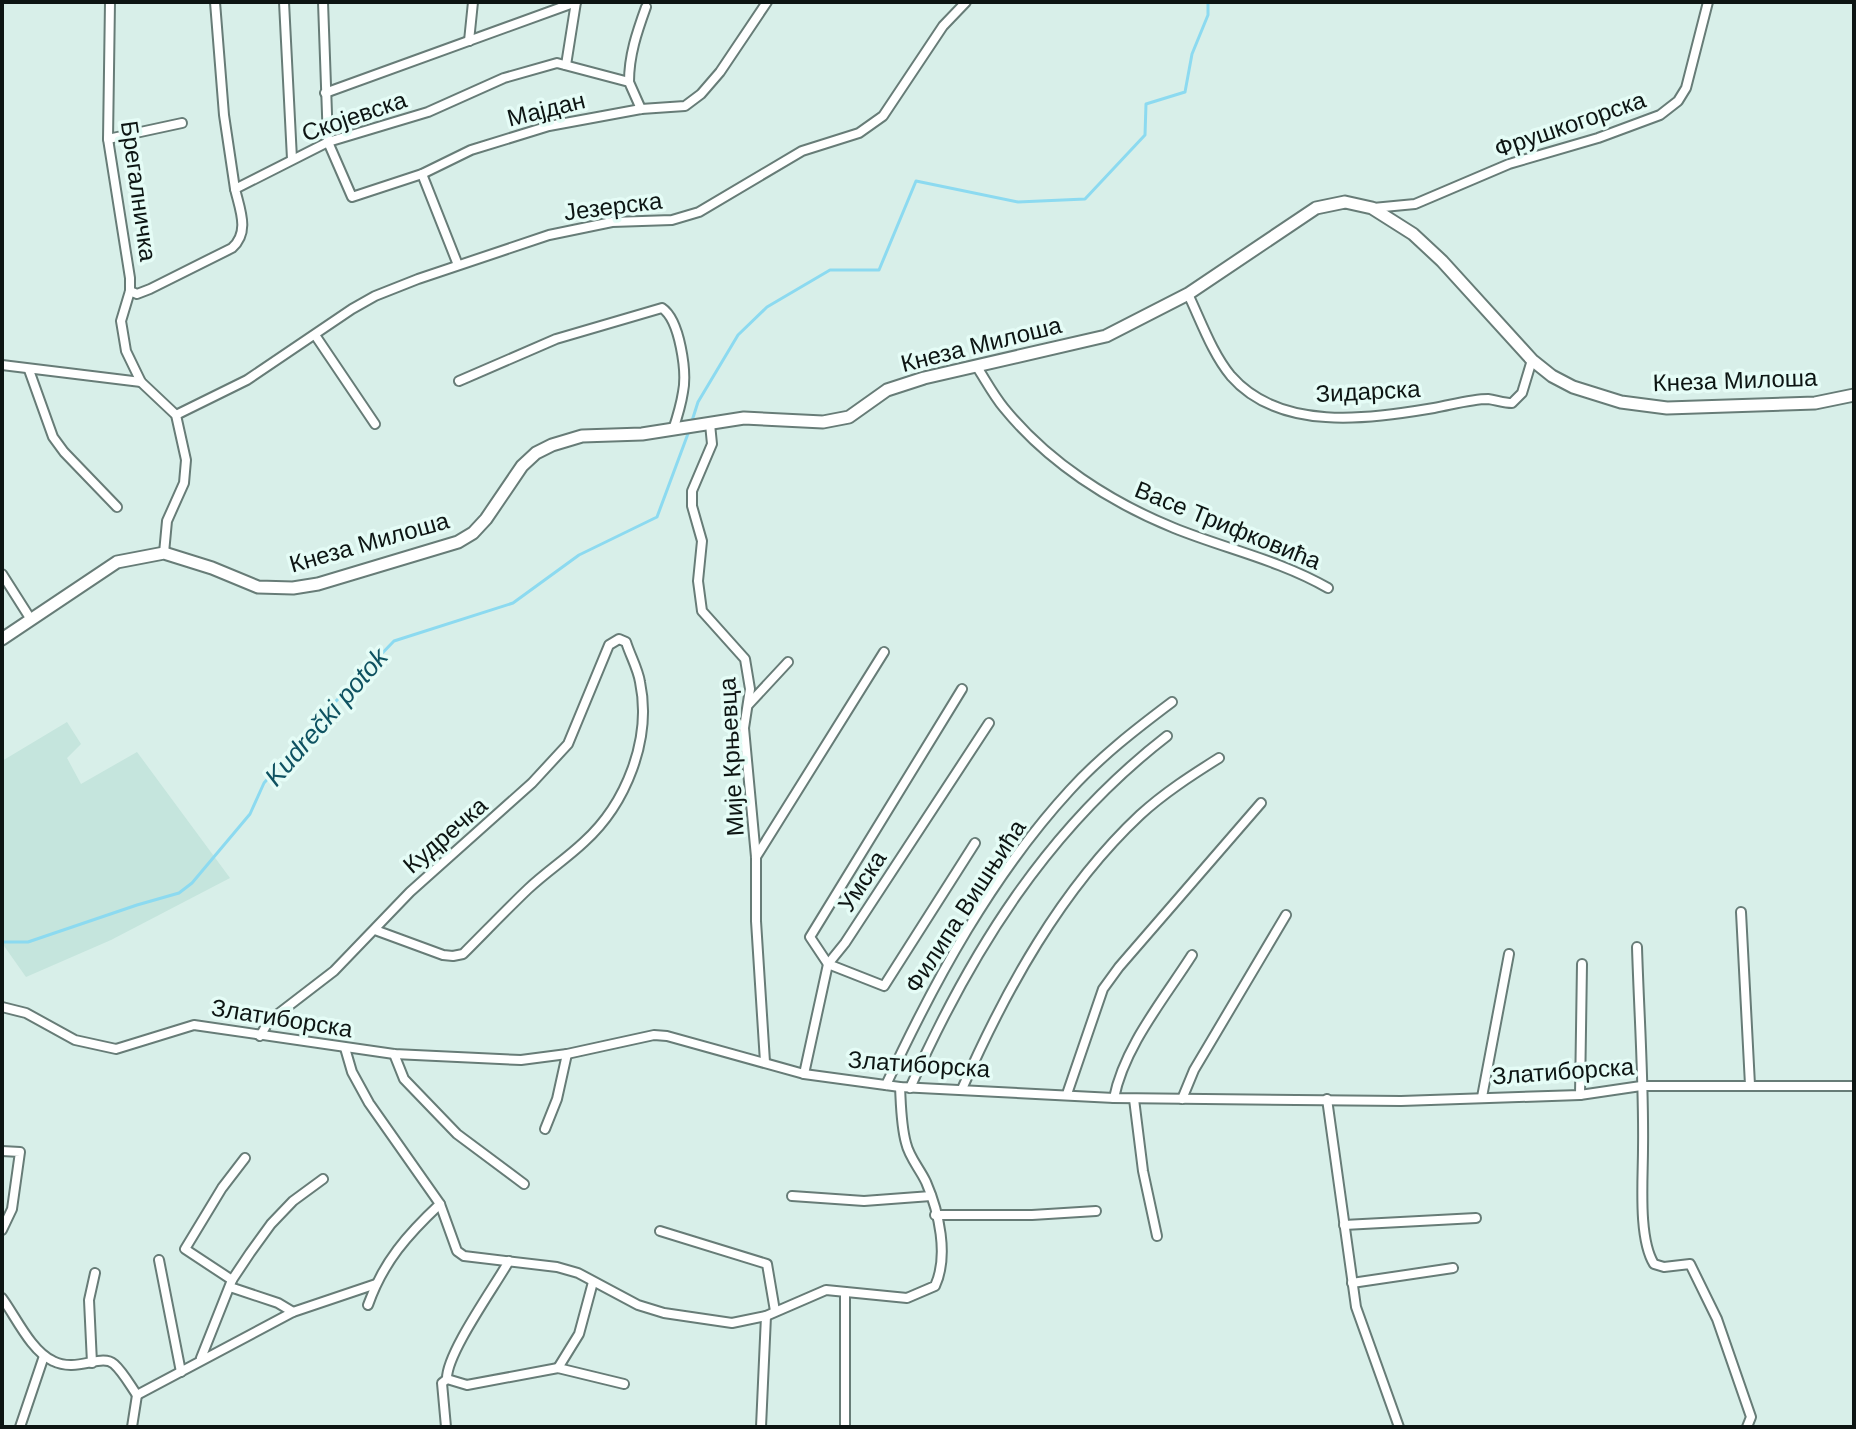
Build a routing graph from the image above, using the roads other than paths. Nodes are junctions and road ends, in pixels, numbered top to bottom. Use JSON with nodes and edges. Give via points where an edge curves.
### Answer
{"nodes":[{"id":1,"x":110,"y":2,"type":"edge"},
{"id":2,"x":215,"y":2,"type":"edge"},
{"id":3,"x":284,"y":2,"type":"edge"},
{"id":4,"x":323,"y":2,"type":"edge"},
{"id":5,"x":473,"y":2,"type":"edge"},
{"id":6,"x":576,"y":2,"type":"edge"},
{"id":7,"x":767,"y":2,"type":"edge"},
{"id":8,"x":966,"y":2,"type":"edge"},
{"id":9,"x":1708,"y":2,"type":"edge"},
{"id":10,"x":646,"y":7,"type":"dead end"},
{"id":11,"x":469,"y":41,"type":"junction"},
{"id":12,"x":566,"y":65,"type":"junction"},
{"id":13,"x":629,"y":82,"type":"junction"},
{"id":14,"x":325,"y":93,"type":"junction"},
{"id":15,"x":641,"y":109,"type":"junction"},
{"id":16,"x":182,"y":123,"type":"dead end"},
{"id":17,"x":108,"y":139,"type":"junction"},
{"id":18,"x":328,"y":142,"type":"junction"},
{"id":19,"x":292,"y":159,"type":"junction"},
{"id":20,"x":422,"y":174,"type":"junction"},
{"id":21,"x":235,"y":189,"type":"junction"},
{"id":22,"x":1372,"y":208,"type":"junction"},
{"id":23,"x":458,"y":265,"type":"junction"},
{"id":24,"x":130,"y":291,"type":"junction"},
{"id":25,"x":1188,"y":294,"type":"junction"},
{"id":26,"x":315,"y":335,"type":"junction"},
{"id":27,"x":1532,"y":360,"type":"junction"},
{"id":28,"x":2,"y":365,"type":"edge"},
{"id":29,"x":977,"y":367,"type":"junction"},
{"id":30,"x":29,"y":370,"type":"junction"},
{"id":31,"x":459,"y":381,"type":"dead end"},
{"id":32,"x":141,"y":382,"type":"junction"},
{"id":33,"x":1854,"y":395,"type":"edge"},
{"id":34,"x":176,"y":415,"type":"junction"},
{"id":35,"x":375,"y":424,"type":"dead end"},
{"id":36,"x":710,"y":424,"type":"junction"},
{"id":37,"x":685,"y":428,"type":"junction"},
{"id":38,"x":117,"y":507,"type":"dead end"},
{"id":39,"x":164,"y":553,"type":"junction"},
{"id":40,"x":2,"y":574,"type":"edge"},
{"id":41,"x":1328,"y":588,"type":"dead end"},
{"id":42,"x":30,"y":618,"type":"junction"},
{"id":43,"x":2,"y":639,"type":"edge"},
{"id":44,"x":884,"y":652,"type":"dead end"},
{"id":45,"x":788,"y":662,"type":"dead end"},
{"id":46,"x":962,"y":689,"type":"dead end"},
{"id":47,"x":1172,"y":702,"type":"dead end"},
{"id":48,"x":749,"y":704,"type":"junction"},
{"id":49,"x":989,"y":723,"type":"dead end"},
{"id":50,"x":1167,"y":736,"type":"dead end"},
{"id":51,"x":1219,"y":758,"type":"dead end"},
{"id":52,"x":1261,"y":803,"type":"dead end"},
{"id":53,"x":975,"y":843,"type":"dead end"},
{"id":54,"x":756,"y":857,"type":"junction"},
{"id":55,"x":1741,"y":912,"type":"dead end"},
{"id":56,"x":1286,"y":915,"type":"dead end"},
{"id":57,"x":375,"y":930,"type":"junction"},
{"id":58,"x":1637,"y":947,"type":"dead end"},
{"id":59,"x":1509,"y":954,"type":"dead end"},
{"id":60,"x":1192,"y":955,"type":"dead end"},
{"id":61,"x":828,"y":964,"type":"junction"},
{"id":62,"x":1582,"y":964,"type":"dead end"},
{"id":63,"x":2,"y":1007,"type":"edge"},
{"id":64,"x":260,"y":1036,"type":"junction"},
{"id":65,"x":345,"y":1048,"type":"junction"},
{"id":66,"x":394,"y":1054,"type":"junction"},
{"id":67,"x":567,"y":1054,"type":"junction"},
{"id":68,"x":765,"y":1062,"type":"junction"},
{"id":69,"x":804,"y":1074,"type":"junction"},
{"id":70,"x":886,"y":1085,"type":"junction"},
{"id":71,"x":1750,"y":1085,"type":"junction"},
{"id":72,"x":1641,"y":1086,"type":"junction"},
{"id":73,"x":1854,"y":1086,"type":"edge"},
{"id":74,"x":900,"y":1087,"type":"junction"},
{"id":75,"x":910,"y":1088,"type":"junction"},
{"id":76,"x":962,"y":1089,"type":"junction"},
{"id":77,"x":1067,"y":1094,"type":"junction"},
{"id":78,"x":1580,"y":1095,"type":"junction"},
{"id":79,"x":1482,"y":1097,"type":"junction"},
{"id":80,"x":1114,"y":1098,"type":"junction"},
{"id":81,"x":1134,"y":1099,"type":"junction"},
{"id":82,"x":1182,"y":1099,"type":"junction"},
{"id":83,"x":1327,"y":1099,"type":"junction"},
{"id":84,"x":545,"y":1129,"type":"dead end"},
{"id":85,"x":2,"y":1151,"type":"edge"},
{"id":86,"x":245,"y":1158,"type":"dead end"},
{"id":87,"x":323,"y":1179,"type":"dead end"},
{"id":88,"x":524,"y":1184,"type":"dead end"},
{"id":89,"x":792,"y":1196,"type":"dead end"},
{"id":90,"x":931,"y":1196,"type":"junction"},
{"id":91,"x":440,"y":1204,"type":"junction"},
{"id":92,"x":1096,"y":1211,"type":"dead end"},
{"id":93,"x":935,"y":1215,"type":"junction"},
{"id":94,"x":1476,"y":1218,"type":"dead end"},
{"id":95,"x":1344,"y":1225,"type":"junction"},
{"id":96,"x":2,"y":1230,"type":"edge"},
{"id":97,"x":660,"y":1231,"type":"dead end"},
{"id":98,"x":1157,"y":1236,"type":"dead end"},
{"id":99,"x":159,"y":1260,"type":"dead end"},
{"id":100,"x":509,"y":1261,"type":"junction"},
{"id":101,"x":1453,"y":1268,"type":"dead end"},
{"id":102,"x":95,"y":1273,"type":"dead end"},
{"id":103,"x":593,"y":1282,"type":"junction"},
{"id":104,"x":1352,"y":1283,"type":"junction"},
{"id":105,"x":231,"y":1284,"type":"junction"},
{"id":106,"x":376,"y":1284,"type":"junction"},
{"id":107,"x":845,"y":1292,"type":"junction"},
{"id":108,"x":2,"y":1298,"type":"edge"},
{"id":109,"x":368,"y":1305,"type":"dead end"},
{"id":110,"x":293,"y":1312,"type":"junction"},
{"id":111,"x":770,"y":1314,"type":"junction"},
{"id":112,"x":44,"y":1356,"type":"junction"},
{"id":113,"x":200,"y":1359,"type":"junction"},
{"id":114,"x":92,"y":1363,"type":"junction"},
{"id":115,"x":558,"y":1368,"type":"junction"},
{"id":116,"x":181,"y":1372,"type":"junction"},
{"id":117,"x":447,"y":1379,"type":"junction"},
{"id":118,"x":624,"y":1384,"type":"dead end"},
{"id":119,"x":137,"y":1395,"type":"junction"},
{"id":120,"x":20,"y":1427,"type":"edge"},
{"id":121,"x":132,"y":1427,"type":"edge"},
{"id":122,"x":446,"y":1427,"type":"edge"},
{"id":123,"x":761,"y":1427,"type":"edge"},
{"id":124,"x":845,"y":1427,"type":"edge"},
{"id":125,"x":1399,"y":1427,"type":"edge"},
{"id":126,"x":1747,"y":1427,"type":"edge"}],
"edges":[{"from":1,"to":17,"type":"street","name":"Брегалничка"},
{"from":2,"to":21,"type":"street"},
{"from":3,"to":19,"type":"street"},
{"from":4,"to":14,"type":"street"},
{"from":5,"to":11,"type":"street"},
{"from":6,"to":11,"type":"street"},
{"from":6,"to":12,"type":"street"},
{"from":7,"to":15,"type":"street","name":"Мајдан","via":[[701,94],[685,106]]},
{"from":8,"to":23,"type":"street","name":"Језерска","via":[[943,26],[883,116],[859,133],[802,151],[699,212],[549,235]]},
{"from":9,"to":22,"type":"street","name":"Фрушкогорска","via":[[1686,88],[1660,115],[1509,164],[1415,204]]},
{"from":10,"to":13,"type":"street","via":[[633,44]]},
{"from":11,"to":14,"type":"street"},
{"from":12,"to":13,"type":"street","name":"Скојевска"},
{"from":12,"to":18,"type":"street","name":"Скојевска","via":[[504,78],[428,112]]},
{"from":13,"to":15,"type":"street"},
{"from":14,"to":18,"type":"street"},
{"from":15,"to":20,"type":"street","name":"Мајдан","via":[[549,126],[471,150]]},
{"from":16,"to":17,"type":"street"},
{"from":17,"to":24,"type":"street","name":"Брегалничка"},
{"from":18,"to":19,"type":"street","name":"Скојевска"},
{"from":18,"to":20,"type":"street","name":"Мајдан","via":[[352,197]]},
{"from":19,"to":21,"type":"street","name":"Скојевска"},
{"from":20,"to":23,"type":"street"},
{"from":21,"to":24,"type":"street","via":[[243,235],[232,248],[150,289]]},
{"from":22,"to":25,"type":"street","name":"Кнеза Милоша","via":[[1345,202],[1316,208]]},
{"from":22,"to":27,"type":"street","name":"Кнеза Милоша","via":[[1413,234],[1442,261]]},
{"from":23,"to":26,"type":"street","name":"Језерска","via":[[375,296]]},
{"from":24,"to":32,"type":"street","name":"Брегалничка","via":[[121,321],[126,351]]},
{"from":25,"to":27,"type":"street","name":"Зидарска","via":[[1231,376],[1266,402],[1298,414],[1325,418],[1403,413],[1488,399],[1512,403],[1522,393]]},
{"from":25,"to":29,"type":"street","name":"Кнеза Милоша","via":[[1106,336]]},
{"from":26,"to":34,"type":"street","name":"Језерска","via":[[247,380]]},
{"from":26,"to":35,"type":"street"},
{"from":27,"to":33,"type":"street","name":"Кнеза Милоша","via":[[1573,387],[1621,402],[1667,408],[1815,403]]},
{"from":28,"to":30,"type":"street"},
{"from":29,"to":36,"type":"street","name":"Кнеза Милоша","via":[[887,390],[849,417],[833,421],[744,418]]},
{"from":29,"to":41,"type":"street","name":"Васе Трифковића","via":[[1004,408],[1059,463],[1114,499],[1173,527],[1275,561]]},
{"from":30,"to":32,"type":"street"},
{"from":30,"to":38,"type":"street","via":[[53,437]]},
{"from":31,"to":37,"type":"street","via":[[556,339],[662,308],[674,320],[682,354]]},
{"from":32,"to":34,"type":"street","name":"Брегалничка"},
{"from":34,"to":39,"type":"street","via":[[186,460],[184,483],[167,521]]},
{"from":36,"to":37,"type":"street","name":"Кнеза Милоша"},
{"from":36,"to":48,"type":"street","name":"Мије Крњевца","via":[[712,444],[692,491],[702,541],[702,611],[745,659]]},
{"from":37,"to":39,"type":"street","name":"Кнеза Милоша","via":[[582,436],[552,445],[522,466],[486,519],[458,542],[318,584],[258,587]]},
{"from":39,"to":42,"type":"street","name":"Кнеза Милоша","via":[[117,562]]},
{"from":40,"to":42,"type":"street"},
{"from":42,"to":43,"type":"street","name":"Кнеза Милоша"},
{"from":44,"to":54,"type":"street"},
{"from":45,"to":48,"type":"street"},
{"from":46,"to":61,"type":"street","via":[[810,937]]},
{"from":47,"to":70,"type":"street","name":"Филипа Вишњића","via":[[1071,788],[1032,834],[944,969]]},
{"from":48,"to":54,"type":"street","name":"Мије Крњевца","via":[[744,728]]},
{"from":49,"to":61,"type":"street","name":"Умска"},
{"from":50,"to":75,"type":"street","via":[[1086,807],[1033,872],[969,968]]},
{"from":51,"to":76,"type":"street","via":[[1162,796],[1101,857],[1027,962],[990,1025]]},
{"from":52,"to":77,"type":"street","via":[[1103,989]]},
{"from":53,"to":61,"type":"street","via":[[884,986]]},
{"from":54,"to":68,"type":"street","name":"Мије Крњевца"},
{"from":55,"to":71,"type":"street"},
{"from":56,"to":82,"type":"street"},
{"from":57,"to":57,"type":"street","name":"Кудречка","via":[[568,744],[609,645],[619,639],[626,642],[640,681],[643,716],[629,780],[615,807],[463,954],[453,956]]},
{"from":57,"to":64,"type":"street","name":"Кудречка","via":[[334,971],[269,1021]]},
{"from":58,"to":72,"type":"street"},
{"from":59,"to":79,"type":"street"},
{"from":60,"to":80,"type":"street","via":[[1127,1062]]},
{"from":61,"to":69,"type":"street","name":"Умска"},
{"from":62,"to":78,"type":"street"},
{"from":63,"to":64,"type":"street","name":"Златиборска","via":[[26,1013],[75,1040],[116,1049],[194,1025]]},
{"from":64,"to":65,"type":"street","name":"Златиборска"},
{"from":65,"to":66,"type":"street","name":"Златиборска"},
{"from":65,"to":91,"type":"street","via":[[369,1103]]},
{"from":66,"to":67,"type":"street","name":"Златиборска","via":[[521,1060]]},
{"from":66,"to":88,"type":"street","via":[[404,1079],[457,1134]]},
{"from":67,"to":68,"type":"street","name":"Златиборска","via":[[654,1035]]},
{"from":67,"to":84,"type":"street"},
{"from":68,"to":69,"type":"street","name":"Златиборска"},
{"from":69,"to":70,"type":"street","name":"Златиборска"},
{"from":70,"to":74,"type":"street","name":"Златиборска"},
{"from":71,"to":72,"type":"street","name":"Златиборска"},
{"from":71,"to":73,"type":"street","name":"Златиборска"},
{"from":72,"to":78,"type":"street","name":"Златиборска"},
{"from":72,"to":126,"type":"street","via":[[1647,1254],[1664,1267],[1690,1264],[1722,1333],[1751,1417]]},
{"from":74,"to":75,"type":"street","name":"Златиборска"},
{"from":74,"to":90,"type":"street","via":[[906,1146]]},
{"from":75,"to":76,"type":"street","name":"Златиборска"},
{"from":76,"to":77,"type":"street","name":"Златиборска"},
{"from":77,"to":80,"type":"street","name":"Златиборска"},
{"from":78,"to":79,"type":"street","name":"Златиборска"},
{"from":79,"to":83,"type":"street","name":"Златиборска"},
{"from":80,"to":81,"type":"street","name":"Златиборска"},
{"from":81,"to":82,"type":"street","name":"Златиборска"},
{"from":81,"to":98,"type":"street"},
{"from":82,"to":83,"type":"street","name":"Златиборска"},
{"from":83,"to":95,"type":"street"},
{"from":85,"to":96,"type":"street","via":[[20,1152],[12,1209]]},
{"from":86,"to":105,"type":"street","via":[[185,1249]]},
{"from":87,"to":105,"type":"street","via":[[271,1224]]},
{"from":89,"to":90,"type":"street","via":[[864,1201]]},
{"from":90,"to":93,"type":"street"},
{"from":91,"to":100,"type":"street","via":[[457,1251]]},
{"from":91,"to":106,"type":"street","via":[[407,1236]]},
{"from":92,"to":93,"type":"street"},
{"from":93,"to":107,"type":"street","via":[[942,1271],[935,1286],[907,1298]]},
{"from":94,"to":95,"type":"street"},
{"from":95,"to":104,"type":"street"},
{"from":97,"to":111,"type":"street","via":[[767,1264]]},
{"from":99,"to":116,"type":"street"},
{"from":100,"to":103,"type":"street","via":[[557,1267]]},
{"from":100,"to":117,"type":"street","via":[[457,1348]]},
{"from":101,"to":104,"type":"street"},
{"from":102,"to":114,"type":"street","via":[[89,1300]]},
{"from":103,"to":111,"type":"street","via":[[664,1313],[732,1323]]},
{"from":103,"to":115,"type":"street","via":[[579,1334]]},
{"from":104,"to":125,"type":"street"},
{"from":105,"to":110,"type":"street"},
{"from":105,"to":113,"type":"street"},
{"from":106,"to":109,"type":"street"},
{"from":106,"to":110,"type":"street"},
{"from":107,"to":111,"type":"street","via":[[826,1290]]},
{"from":107,"to":124,"type":"street"},
{"from":108,"to":112,"type":"street"},
{"from":110,"to":113,"type":"street"},
{"from":111,"to":123,"type":"street"},
{"from":112,"to":114,"type":"street","via":[[71,1367]]},
{"from":112,"to":120,"type":"street"},
{"from":113,"to":116,"type":"street"},
{"from":114,"to":119,"type":"street","via":[[110,1361]]},
{"from":115,"to":117,"type":"street","via":[[467,1385]]},
{"from":115,"to":118,"type":"street"},
{"from":116,"to":119,"type":"street"},
{"from":117,"to":122,"type":"street","via":[[441,1386]]},
{"from":119,"to":121,"type":"street"}]}
